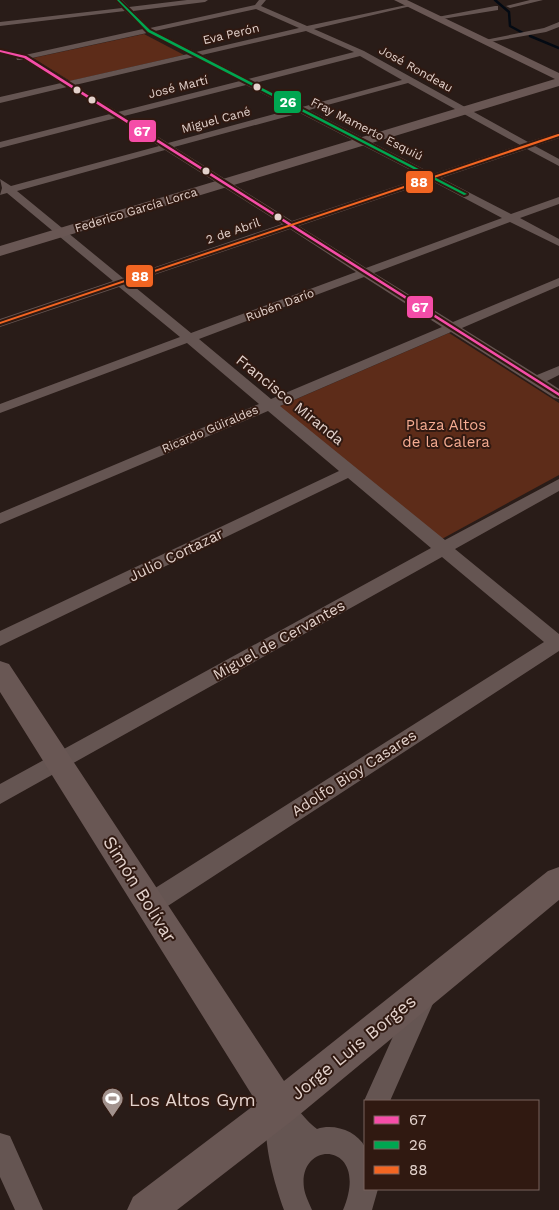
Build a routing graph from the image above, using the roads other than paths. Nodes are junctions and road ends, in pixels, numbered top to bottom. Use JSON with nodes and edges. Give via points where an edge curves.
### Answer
{"nodes":[{"id":1,"x":118,"y":0,"type":"edge"},
{"id":2,"x":187,"y":0,"type":"edge"},
{"id":3,"x":205,"y":0,"type":"edge"},
{"id":4,"x":263,"y":0,"type":"edge"},
{"id":5,"x":399,"y":0,"type":"edge"},
{"id":6,"x":540,"y":0,"type":"edge"},
{"id":7,"x":522,"y":1,"type":"edge"},
{"id":8,"x":409,"y":6,"type":"junction"},
{"id":9,"x":510,"y":6,"type":"dead end"},
{"id":10,"x":257,"y":7,"type":"junction"},
{"id":11,"x":126,"y":8,"type":"junction"},
{"id":12,"x":495,"y":8,"type":"dead end"},
{"id":13,"x":436,"y":18,"type":"junction"},
{"id":14,"x":2,"y":23,"type":"edge"},
{"id":15,"x":559,"y":24,"type":"edge"},
{"id":16,"x":307,"y":29,"type":"junction"},
{"id":17,"x":546,"y":30,"type":"junction"},
{"id":18,"x":149,"y":31,"type":"junction"},
{"id":19,"x":559,"y":36,"type":"edge"},
{"id":20,"x":484,"y":42,"type":"junction"},
{"id":21,"x":0,"y":51,"type":"edge"},
{"id":22,"x":361,"y":53,"type":"junction"},
{"id":23,"x":195,"y":55,"type":"junction"},
{"id":24,"x":25,"y":57,"type":"junction"},
{"id":25,"x":8,"y":61,"type":"dead end"},
{"id":26,"x":559,"y":77,"type":"edge"},
{"id":27,"x":410,"y":80,"type":"junction"},
{"id":28,"x":249,"y":82,"type":"junction"},
{"id":29,"x":559,"y":82,"type":"edge"},
{"id":30,"x":68,"y":84,"type":"junction"},
{"id":31,"x":0,"y":100,"type":"edge"},
{"id":32,"x":301,"y":110,"type":"junction"},
{"id":33,"x":465,"y":110,"type":"junction"},
{"id":34,"x":117,"y":115,"type":"junction"},
{"id":35,"x":559,"y":135,"type":"edge"},
{"id":36,"x":364,"y":141,"type":"junction"},
{"id":37,"x":0,"y":145,"type":"edge"},
{"id":38,"x":528,"y":146,"type":"junction"},
{"id":39,"x":165,"y":147,"type":"junction"},
{"id":40,"x":559,"y":163,"type":"edge"},
{"id":41,"x":434,"y":178,"type":"junction"},
{"id":42,"x":224,"y":183,"type":"junction"},
{"id":43,"x":3,"y":188,"type":"edge"},
{"id":44,"x":559,"y":200,"type":"edge"},
{"id":45,"x":511,"y":218,"type":"junction"},
{"id":46,"x":290,"y":226,"type":"junction"},
{"id":47,"x":60,"y":233,"type":"junction"},
{"id":48,"x":559,"y":243,"type":"edge"},
{"id":49,"x":0,"y":251,"type":"edge"},
{"id":50,"x":365,"y":273,"type":"junction"},
{"id":51,"x":559,"y":282,"type":"edge"},
{"id":52,"x":120,"y":283,"type":"junction"},
{"id":53,"x":0,"y":323,"type":"edge"},
{"id":54,"x":451,"y":327,"type":"junction"},
{"id":55,"x":189,"y":339,"type":"junction"},
{"id":56,"x":559,"y":370,"type":"edge"},
{"id":57,"x":537,"y":381,"type":"junction"},
{"id":58,"x":559,"y":395,"type":"edge"},
{"id":59,"x":269,"y":405,"type":"junction"},
{"id":60,"x":0,"y":409,"type":"edge"},
{"id":61,"x":351,"y":471,"type":"junction"},
{"id":62,"x":559,"y":484,"type":"edge"},
{"id":63,"x":0,"y":519,"type":"edge"},
{"id":64,"x":444,"y":549,"type":"junction"},
{"id":65,"x":0,"y":639,"type":"edge"},
{"id":66,"x":558,"y":643,"type":"edge"},
{"id":67,"x":0,"y":672,"type":"edge"},
{"id":68,"x":59,"y":762,"type":"junction"},
{"id":69,"x":0,"y":795,"type":"edge"},
{"id":70,"x":559,"y":881,"type":"edge"},
{"id":71,"x":149,"y":905,"type":"junction"},
{"id":72,"x":430,"y":984,"type":"junction"},
{"id":73,"x":377,"y":1100,"type":"edge"},
{"id":74,"x":280,"y":1107,"type":"junction"},
{"id":75,"x":313,"y":1142,"type":"junction"},
{"id":76,"x":0,"y":1146,"type":"edge"},
{"id":77,"x":364,"y":1166,"type":"edge"},
{"id":78,"x":364,"y":1190,"type":"edge"},
{"id":79,"x":294,"y":1198,"type":"edge"},
{"id":80,"x":360,"y":1208,"type":"edge"},
{"id":81,"x":29,"y":1210,"type":"edge"},
{"id":82,"x":146,"y":1210,"type":"edge"}],
"edges":[{"from":1,"to":11,"type":"street","name":"Fray Mamerto Esquiú"},
{"from":2,"to":11,"type":"street"},
{"from":3,"to":11,"type":"street"},
{"from":4,"to":10,"type":"street"},
{"from":5,"to":8,"type":"street"},
{"from":6,"to":7,"type":"street"},
{"from":7,"to":9,"type":"street"},
{"from":8,"to":13,"type":"street"},
{"from":8,"to":16,"type":"street","name":"Eva Perón"},
{"from":10,"to":16,"type":"street","name":"José Rondeau"},
{"from":10,"to":18,"type":"street"},
{"from":11,"to":14,"type":"street"},
{"from":11,"to":18,"type":"street","name":"Fray Mamerto Esquiú"},
{"from":12,"to":13,"type":"street"},
{"from":13,"to":20,"type":"street"},
{"from":15,"to":17,"type":"street"},
{"from":16,"to":22,"type":"street","name":"José Rondeau"},
{"from":16,"to":23,"type":"street","name":"Eva Perón"},
{"from":17,"to":19,"type":"street"},
{"from":17,"to":20,"type":"street"},
{"from":18,"to":23,"type":"street","name":"Fray Mamerto Esquiú"},
{"from":18,"to":24,"type":"street"},
{"from":20,"to":26,"type":"street"},
{"from":21,"to":24,"type":"street"},
{"from":22,"to":27,"type":"street","name":"José Rondeau"},
{"from":22,"to":28,"type":"street","name":"José Martí"},
{"from":23,"to":28,"type":"street","name":"Fray Mamerto Esquiú"},
{"from":23,"to":30,"type":"street","name":"Eva Perón"},
{"from":24,"to":25,"type":"street"},
{"from":24,"to":30,"type":"street"},
{"from":27,"to":32,"type":"street","name":"Miguel Cané"},
{"from":27,"to":33,"type":"street","name":"José Rondeau"},
{"from":28,"to":32,"type":"street","name":"Fray Mamerto Esquiú"},
{"from":28,"to":34,"type":"street","name":"José Martí"},
{"from":29,"to":33,"type":"street","name":"Federico García Lorca"},
{"from":30,"to":31,"type":"street","name":"Eva Perón"},
{"from":30,"to":34,"type":"street"},
{"from":32,"to":36,"type":"street","name":"Fray Mamerto Esquiú"},
{"from":32,"to":39,"type":"street","name":"Miguel Cané"},
{"from":33,"to":36,"type":"street","name":"Federico García Lorca"},
{"from":33,"to":38,"type":"street","name":"José Rondeau"},
{"from":34,"to":37,"type":"street","name":"José Martí"},
{"from":34,"to":39,"type":"street"},
{"from":35,"to":38,"type":"street","name":"2 de Abril"},
{"from":36,"to":41,"type":"street","name":"Fray Mamerto Esquiú"},
{"from":36,"to":42,"type":"street","name":"Federico García Lorca"},
{"from":38,"to":40,"type":"street","name":"José Rondeau"},
{"from":38,"to":41,"type":"street","name":"2 de Abril"},
{"from":39,"to":42,"type":"street"},
{"from":39,"to":43,"type":"street","name":"Miguel Cané"},
{"from":41,"to":45,"type":"street","name":"Fray Mamerto Esquiú"},
{"from":41,"to":46,"type":"street","name":"2 de Abril"},
{"from":42,"to":46,"type":"street"},
{"from":42,"to":47,"type":"street","name":"Federico García Lorca"},
{"from":43,"to":47,"type":"street","name":"Francisco Miranda"},
{"from":44,"to":45,"type":"street","name":"Rubén Darío"},
{"from":45,"to":48,"type":"street","name":"Fray Mamerto Esquiú"},
{"from":45,"to":50,"type":"street","name":"Rubén Darío"},
{"from":46,"to":50,"type":"street"},
{"from":46,"to":52,"type":"street","name":"2 de Abril"},
{"from":47,"to":49,"type":"street","name":"Federico García Lorca"},
{"from":47,"to":52,"type":"street","name":"Francisco Miranda"},
{"from":50,"to":54,"type":"street"},
{"from":50,"to":55,"type":"street","name":"Rubén Darío"},
{"from":51,"to":54,"type":"street","name":"Ricardo Güiraldes"},
{"from":52,"to":53,"type":"street","name":"2 de Abril"},
{"from":52,"to":55,"type":"street","name":"Francisco Miranda"},
{"from":54,"to":57,"type":"street"},
{"from":54,"to":59,"type":"street","name":"Ricardo Güiraldes"},
{"from":55,"to":59,"type":"street","name":"Francisco Miranda"},
{"from":55,"to":60,"type":"street","name":"Rubén Darío"},
{"from":56,"to":57,"type":"street"},
{"from":57,"to":58,"type":"street"},
{"from":59,"to":61,"type":"street","name":"Francisco Miranda"},
{"from":59,"to":63,"type":"street","name":"Ricardo Güiraldes"},
{"from":61,"to":64,"type":"street","name":"Francisco Miranda"},
{"from":61,"to":65,"type":"street","name":"Julio Cortazar"},
{"from":62,"to":64,"type":"street","name":"Miguel de Cervantes"},
{"from":64,"to":66,"type":"street","name":"Francisco Miranda"},
{"from":64,"to":68,"type":"street","name":"Miguel de Cervantes"},
{"from":66,"to":71,"type":"street","name":"Adolfo Bioy Casares"},
{"from":67,"to":68,"type":"street","name":"Simón Bolívar"},
{"from":68,"to":69,"type":"street","name":"Miguel de Cervantes"},
{"from":68,"to":71,"type":"street","name":"Simón Bolívar"},
{"from":70,"to":72,"type":"street","name":"Jorge Luis Borges"},
{"from":71,"to":74,"type":"street","name":"Simón Bolívar"},
{"from":72,"to":73,"type":"street"},
{"from":72,"to":74,"type":"street","name":"Jorge Luis Borges"},
{"from":74,"to":75,"type":"street","name":"Simón Bolívar","via":[[297,1132]]},
{"from":74,"to":79,"type":"street","via":[[281,1150]]},
{"from":74,"to":82,"type":"street","name":"Jorge Luis Borges"},
{"from":75,"to":77,"type":"street","via":[[329,1140],[345,1145]]},
{"from":75,"to":79,"type":"street","via":[[296,1157],[290,1170]]},
{"from":76,"to":81,"type":"street"},
{"from":78,"to":80,"type":"street"}]}
